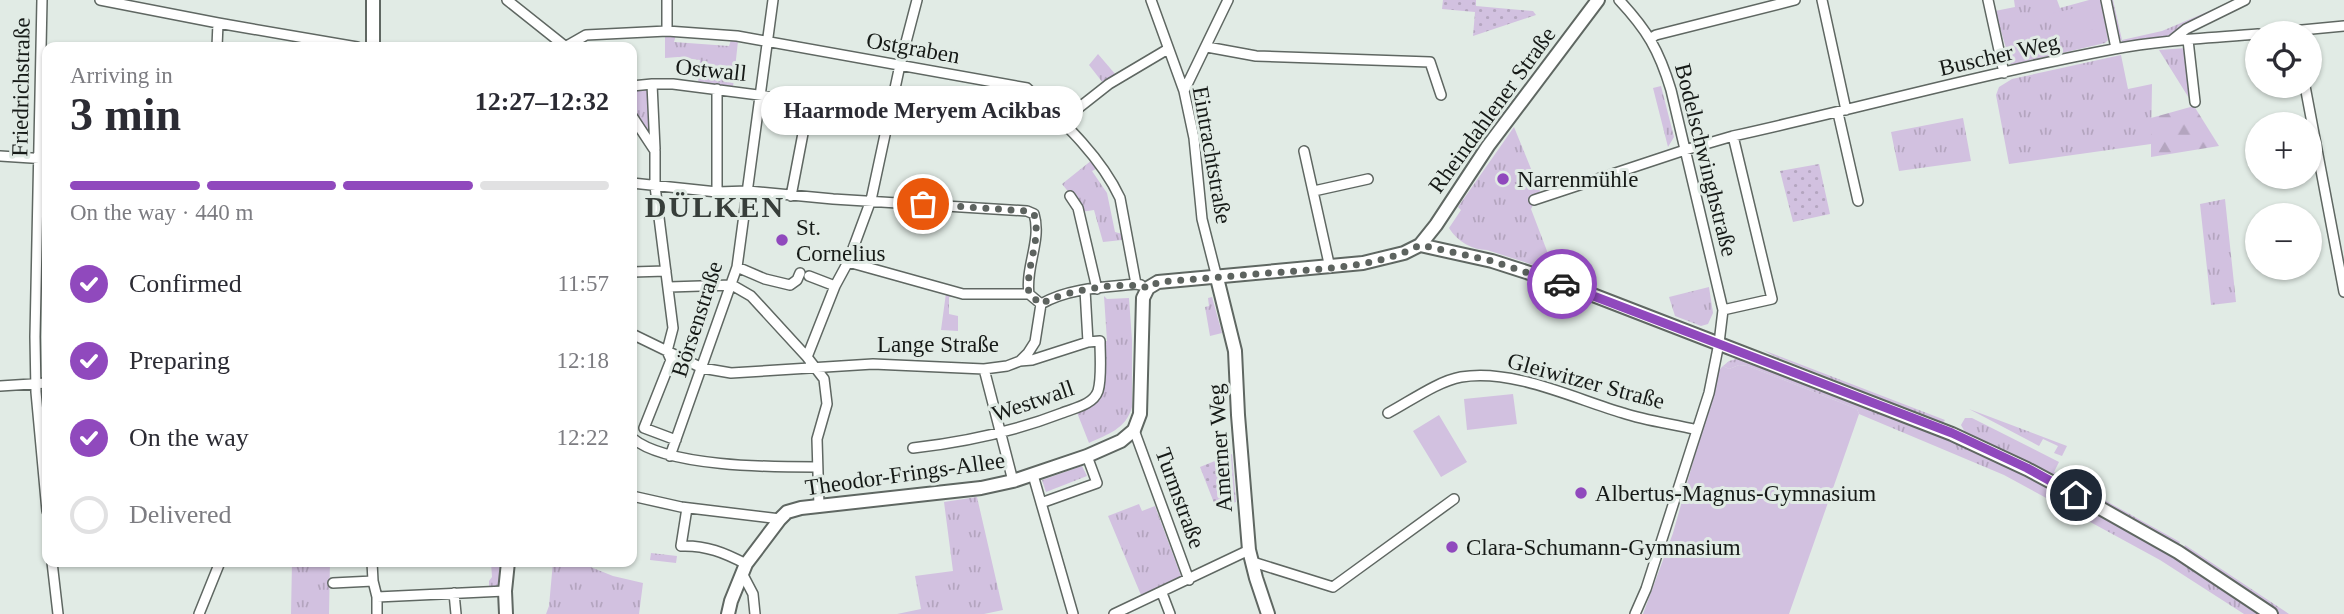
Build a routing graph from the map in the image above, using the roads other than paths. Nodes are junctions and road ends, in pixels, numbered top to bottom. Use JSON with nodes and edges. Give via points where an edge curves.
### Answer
{"nodes":[{"id":1,"x":42,"y":0,"type":"edge"},
{"id":2,"x":100,"y":0,"type":"edge"},
{"id":3,"x":373,"y":0,"type":"edge"},
{"id":4,"x":507,"y":0,"type":"edge"},
{"id":5,"x":667,"y":0,"type":"edge"},
{"id":6,"x":773,"y":0,"type":"edge"},
{"id":7,"x":917,"y":0,"type":"edge"},
{"id":8,"x":1151,"y":0,"type":"edge"},
{"id":9,"x":1228,"y":0,"type":"edge"},
{"id":10,"x":1598,"y":0,"type":"edge"},
{"id":11,"x":1619,"y":0,"type":"edge"},
{"id":12,"x":1795,"y":0,"type":"edge"},
{"id":13,"x":1822,"y":0,"type":"edge"},
{"id":14,"x":1988,"y":0,"type":"edge"},
{"id":15,"x":2106,"y":0,"type":"edge"},
{"id":16,"x":2245,"y":0,"type":"edge"},
{"id":17,"x":124,"y":2,"type":"edge"},
{"id":18,"x":218,"y":23,"type":"junction"},
{"id":19,"x":2344,"y":26,"type":"edge"},
{"id":20,"x":2322,"y":29,"type":"edge"},
{"id":21,"x":667,"y":31,"type":"junction"},
{"id":22,"x":2245,"y":35,"type":"edge"},
{"id":23,"x":1651,"y":38,"type":"junction"},
{"id":24,"x":768,"y":40,"type":"junction"},
{"id":25,"x":2188,"y":40,"type":"junction"},
{"id":26,"x":2171,"y":41,"type":"junction"},
{"id":27,"x":42,"y":42,"type":"edge"},
{"id":28,"x":217,"y":42,"type":"edge"},
{"id":29,"x":327,"y":42,"type":"edge"},
{"id":30,"x":373,"y":42,"type":"edge"},
{"id":31,"x":560,"y":42,"type":"edge"},
{"id":32,"x":574,"y":42,"type":"edge"},
{"id":33,"x":1207,"y":47,"type":"junction"},
{"id":34,"x":2116,"y":48,"type":"junction"},
{"id":35,"x":1168,"y":49,"type":"junction"},
{"id":36,"x":900,"y":65,"type":"junction"},
{"id":37,"x":2004,"y":73,"type":"junction"},
{"id":38,"x":652,"y":84,"type":"junction"},
{"id":39,"x":637,"y":86,"type":"edge"},
{"id":40,"x":718,"y":89,"type":"junction"},
{"id":41,"x":1184,"y":91,"type":"junction"},
{"id":42,"x":760,"y":95,"type":"junction"},
{"id":43,"x":1441,"y":96,"type":"dead end"},
{"id":44,"x":2307,"y":98,"type":"edge"},
{"id":45,"x":809,"y":102,"type":"junction"},
{"id":46,"x":2195,"y":102,"type":"dead end"},
{"id":47,"x":1842,"y":111,"type":"junction"},
{"id":48,"x":891,"y":112,"type":"junction"},
{"id":49,"x":1062,"y":121,"type":"junction"},
{"id":50,"x":637,"y":124,"type":"edge"},
{"id":51,"x":1733,"y":136,"type":"junction"},
{"id":52,"x":1685,"y":150,"type":"junction"},
{"id":53,"x":655,"y":151,"type":"junction"},
{"id":54,"x":1304,"y":151,"type":"dead end"},
{"id":55,"x":0,"y":156,"type":"edge"},
{"id":56,"x":42,"y":159,"type":"edge"},
{"id":57,"x":42,"y":177,"type":"edge"},
{"id":58,"x":1368,"y":179,"type":"dead end"},
{"id":59,"x":637,"y":184,"type":"edge"},
{"id":60,"x":655,"y":186,"type":"junction"},
{"id":61,"x":748,"y":191,"type":"junction"},
{"id":62,"x":1314,"y":191,"type":"junction"},
{"id":63,"x":717,"y":192,"type":"junction"},
{"id":64,"x":791,"y":196,"type":"junction"},
{"id":65,"x":1070,"y":196,"type":"dead end"},
{"id":66,"x":871,"y":200,"type":"junction"},
{"id":67,"x":1534,"y":200,"type":"dead end"},
{"id":68,"x":1858,"y":201,"type":"dead end"},
{"id":69,"x":1420,"y":245,"type":"junction"},
{"id":70,"x":848,"y":262,"type":"junction"},
{"id":71,"x":737,"y":267,"type":"junction"},
{"id":72,"x":1330,"y":268,"type":"junction"},
{"id":73,"x":666,"y":271,"type":"junction"},
{"id":74,"x":637,"y":272,"type":"edge"},
{"id":75,"x":1217,"y":278,"type":"junction"},
{"id":76,"x":732,"y":285,"type":"junction"},
{"id":77,"x":835,"y":286,"type":"junction"},
{"id":78,"x":1142,"y":286,"type":"junction"},
{"id":79,"x":669,"y":287,"type":"junction"},
{"id":80,"x":1097,"y":289,"type":"junction"},
{"id":81,"x":1085,"y":290,"type":"junction"},
{"id":82,"x":2344,"y":292,"type":"edge"},
{"id":83,"x":1029,"y":294,"type":"junction"},
{"id":84,"x":1041,"y":304,"type":"junction"},
{"id":85,"x":1723,"y":310,"type":"junction"},
{"id":86,"x":637,"y":336,"type":"edge"},
{"id":87,"x":1088,"y":342,"type":"junction"},
{"id":88,"x":1719,"y":343,"type":"junction"},
{"id":89,"x":667,"y":351,"type":"junction"},
{"id":90,"x":807,"y":357,"type":"junction"},
{"id":91,"x":1020,"y":361,"type":"junction"},
{"id":92,"x":702,"y":368,"type":"junction"},
{"id":93,"x":815,"y":369,"type":"junction"},
{"id":94,"x":984,"y":369,"type":"junction"},
{"id":95,"x":42,"y":383,"type":"edge"},
{"id":96,"x":36,"y":384,"type":"junction"},
{"id":97,"x":0,"y":386,"type":"edge"},
{"id":98,"x":1388,"y":413,"type":"dead end"},
{"id":99,"x":1134,"y":430,"type":"junction"},
{"id":100,"x":1697,"y":430,"type":"junction"},
{"id":101,"x":999,"y":435,"type":"junction"},
{"id":102,"x":676,"y":440,"type":"junction"},
{"id":103,"x":637,"y":442,"type":"edge"},
{"id":104,"x":914,"y":448,"type":"dead end"},
{"id":105,"x":42,"y":453,"type":"edge"},
{"id":106,"x":670,"y":456,"type":"junction"},
{"id":107,"x":1087,"y":456,"type":"junction"},
{"id":108,"x":816,"y":467,"type":"junction"},
{"id":109,"x":1033,"y":475,"type":"junction"},
{"id":110,"x":1013,"y":481,"type":"junction"},
{"id":111,"x":637,"y":497,"type":"edge"},
{"id":112,"x":1454,"y":499,"type":"dead end"},
{"id":113,"x":1041,"y":503,"type":"junction"},
{"id":114,"x":819,"y":507,"type":"junction"},
{"id":115,"x":687,"y":508,"type":"junction"},
{"id":116,"x":780,"y":519,"type":"junction"},
{"id":117,"x":1249,"y":550,"type":"junction"},
{"id":118,"x":1252,"y":564,"type":"junction"},
{"id":119,"x":53,"y":567,"type":"edge"},
{"id":120,"x":218,"y":567,"type":"edge"},
{"id":121,"x":372,"y":567,"type":"edge"},
{"id":122,"x":507,"y":567,"type":"edge"},
{"id":123,"x":744,"y":568,"type":"junction"},
{"id":124,"x":1189,"y":580,"type":"junction"},
{"id":125,"x":373,"y":581,"type":"junction"},
{"id":126,"x":333,"y":583,"type":"dead end"},
{"id":127,"x":505,"y":591,"type":"junction"},
{"id":128,"x":454,"y":593,"type":"junction"},
{"id":129,"x":1162,"y":593,"type":"junction"},
{"id":130,"x":377,"y":597,"type":"junction"},
{"id":131,"x":58,"y":614,"type":"edge"},
{"id":132,"x":199,"y":614,"type":"edge"},
{"id":133,"x":377,"y":614,"type":"edge"},
{"id":134,"x":456,"y":614,"type":"edge"},
{"id":135,"x":506,"y":614,"type":"edge"},
{"id":136,"x":728,"y":614,"type":"edge"},
{"id":137,"x":755,"y":614,"type":"edge"},
{"id":138,"x":1073,"y":614,"type":"edge"},
{"id":139,"x":1114,"y":614,"type":"edge"},
{"id":140,"x":1170,"y":614,"type":"edge"},
{"id":141,"x":1268,"y":614,"type":"edge"},
{"id":142,"x":1635,"y":614,"type":"edge"},
{"id":143,"x":2271,"y":614,"type":"edge"}],
"edges":[{"from":1,"to":27,"type":"street","name":"Friedrichstraße"},
{"from":2,"to":17,"type":"street"},
{"from":3,"to":30,"type":"main road"},
{"from":4,"to":31,"type":"street"},
{"from":5,"to":21,"type":"street"},
{"from":6,"to":24,"type":"street","name":"Börsenstraße"},
{"from":7,"to":36,"type":"street"},
{"from":8,"to":35,"type":"street","name":"Eintrachtstraße"},
{"from":9,"to":33,"type":"street"},
{"from":10,"to":69,"type":"main road","name":"Rheindahlener Straße"},
{"from":11,"to":23,"type":"street","name":"Bodelschwinghstraße"},
{"from":12,"to":23,"type":"street"},
{"from":13,"to":47,"type":"street"},
{"from":14,"to":37,"type":"street"},
{"from":15,"to":34,"type":"street"},
{"from":16,"to":26,"type":"street"},
{"from":17,"to":18,"type":"street"},
{"from":18,"to":28,"type":"street"},
{"from":18,"to":29,"type":"street"},
{"from":19,"to":20,"type":"street"},
{"from":21,"to":24,"type":"street","name":"Ostgraben"},
{"from":21,"to":32,"type":"street","name":"Ostgraben","via":[[586,35]]},
{"from":22,"to":25,"type":"street","name":"Buscher Weg"},
{"from":23,"to":52,"type":"street","name":"Bodelschwinghstraße","via":[[1663,63]]},
{"from":24,"to":36,"type":"street","name":"Ostgraben"},
{"from":24,"to":42,"type":"street","name":"Börsenstraße"},
{"from":25,"to":26,"type":"street","name":"Buscher Weg"},
{"from":25,"to":46,"type":"street"},
{"from":26,"to":34,"type":"street","name":"Buscher Weg"},
{"from":33,"to":41,"type":"street"},
{"from":33,"to":43,"type":"street","via":[[1256,56],[1430,62]]},
{"from":34,"to":37,"type":"street","name":"Buscher Weg"},
{"from":35,"to":41,"type":"street","name":"Eintrachtstraße"},
{"from":35,"to":49,"type":"street"},
{"from":36,"to":48,"type":"street"},
{"from":36,"to":49,"type":"street","name":"Ostgraben","via":[[1027,88]]},
{"from":37,"to":47,"type":"street","name":"Buscher Weg"},
{"from":38,"to":39,"type":"street","name":"Ostwall"},
{"from":38,"to":40,"type":"street","name":"Ostwall"},
{"from":38,"to":53,"type":"street"},
{"from":40,"to":42,"type":"street","name":"Ostwall"},
{"from":40,"to":63,"type":"street"},
{"from":41,"to":75,"type":"street","name":"Eintrachtstraße","via":[[1202,219]]},
{"from":42,"to":45,"type":"street","name":"Ostwall"},
{"from":42,"to":61,"type":"street","name":"Börsenstraße"},
{"from":44,"to":82,"type":"street"},
{"from":45,"to":48,"type":"street","name":"Ostwall"},
{"from":45,"to":64,"type":"street"},
{"from":47,"to":51,"type":"street","name":"Buscher Weg"},
{"from":47,"to":68,"type":"street"},
{"from":48,"to":66,"type":"street"},
{"from":49,"to":78,"type":"street","name":"Ostgraben","via":[[1120,198]]},
{"from":50,"to":53,"type":"street"},
{"from":51,"to":52,"type":"street","name":"Buscher Weg"},
{"from":51,"to":85,"type":"street","via":[[1772,299]]},
{"from":52,"to":67,"type":"street","name":"Buscher Weg"},
{"from":52,"to":85,"type":"street","name":"Bodelschwinghstraße"},
{"from":53,"to":60,"type":"street"},
{"from":54,"to":62,"type":"street"},
{"from":55,"to":56,"type":"street"},
{"from":57,"to":96,"type":"street","name":"Friedrichstraße"},
{"from":58,"to":62,"type":"street"},
{"from":59,"to":60,"type":"street"},
{"from":60,"to":63,"type":"street"},
{"from":60,"to":73,"type":"street"},
{"from":61,"to":63,"type":"street"},
{"from":61,"to":64,"type":"street"},
{"from":61,"to":71,"type":"street","name":"Börsenstraße"},
{"from":62,"to":72,"type":"street"},
{"from":64,"to":66,"type":"street"},
{"from":65,"to":80,"type":"street","via":[[1078,208]]},
{"from":66,"to":70,"type":"street"},
{"from":66,"to":83,"type":"street","via":[[1034,214],[1037,225]]},
{"from":69,"to":72,"type":"main road","via":[[1404,253]]},
{"from":69,"to":88,"type":"main road","via":[[1567,285]]},
{"from":70,"to":77,"type":"street"},
{"from":70,"to":83,"type":"street","via":[[963,294]]},
{"from":71,"to":76,"type":"street","name":"Börsenstraße"},
{"from":71,"to":77,"type":"street","via":[[790,285],[804,274]]},
{"from":72,"to":75,"type":"main road"},
{"from":73,"to":74,"type":"street"},
{"from":73,"to":79,"type":"street"},
{"from":75,"to":78,"type":"main road"},
{"from":75,"to":117,"type":"main road","name":"Amerner Weg","via":[[1235,351]]},
{"from":76,"to":79,"type":"street"},
{"from":76,"to":90,"type":"street","via":[[751,296]]},
{"from":76,"to":92,"type":"street","name":"Börsenstraße"},
{"from":77,"to":90,"type":"street"},
{"from":78,"to":80,"type":"street"},
{"from":78,"to":99,"type":"main road","via":[[1140,414]]},
{"from":79,"to":89,"type":"street","via":[[673,328]]},
{"from":80,"to":81,"type":"street"},
{"from":81,"to":84,"type":"street"},
{"from":81,"to":87,"type":"street"},
{"from":83,"to":84,"type":"street"},
{"from":84,"to":91,"type":"street","name":"Lange Straße","via":[[1035,342]]},
{"from":85,"to":88,"type":"street","name":"Bodelschwinghstraße"},
{"from":86,"to":89,"type":"street","name":"Lange Straße"},
{"from":87,"to":91,"type":"street"},
{"from":87,"to":101,"type":"street","name":"Westwall","via":[[1100,341],[1098,391],[1090,402]]},
{"from":88,"to":100,"type":"street","name":"Bodelschwinghstraße"},
{"from":88,"to":143,"type":"main road","via":[[1952,433],[2027,468],[2178,552]]},
{"from":89,"to":92,"type":"street","name":"Lange Straße"},
{"from":89,"to":102,"type":"street","via":[[671,360],[644,428]]},
{"from":90,"to":93,"type":"street"},
{"from":91,"to":94,"type":"street","name":"Lange Straße"},
{"from":92,"to":93,"type":"street","name":"Lange Straße","via":[[731,373]]},
{"from":92,"to":102,"type":"street","name":"Börsenstraße"},
{"from":93,"to":94,"type":"street","name":"Lange Straße","via":[[873,364]]},
{"from":93,"to":108,"type":"street","via":[[824,379],[827,404],[817,439]]},
{"from":94,"to":101,"type":"street"},
{"from":95,"to":96,"type":"street"},
{"from":96,"to":97,"type":"street"},
{"from":96,"to":105,"type":"street","name":"Friedrichstraße"},
{"from":98,"to":100,"type":"street","name":"Gleiwitzer Straße","via":[[1460,377],[1489,376]]},
{"from":99,"to":107,"type":"main road","name":"Theodor-Frings-Allee"},
{"from":99,"to":124,"type":"street","name":"Turmstraße"},
{"from":100,"to":142,"type":"street","name":"Bodelschwinghstraße"},
{"from":101,"to":104,"type":"street","name":"Westwall"},
{"from":101,"to":110,"type":"street"},
{"from":102,"to":106,"type":"street","name":"Börsenstraße"},
{"from":103,"to":106,"type":"street"},
{"from":106,"to":108,"type":"street","via":[[767,467]]},
{"from":107,"to":109,"type":"main road","name":"Theodor-Frings-Allee"},
{"from":107,"to":113,"type":"street","via":[[1097,483]]},
{"from":108,"to":114,"type":"street"},
{"from":109,"to":110,"type":"main road","name":"Theodor-Frings-Allee"},
{"from":109,"to":113,"type":"street"},
{"from":110,"to":114,"type":"main road","name":"Theodor-Frings-Allee"},
{"from":111,"to":115,"type":"street"},
{"from":112,"to":118,"type":"street","via":[[1333,587]]},
{"from":113,"to":138,"type":"street"},
{"from":114,"to":116,"type":"main road","name":"Theodor-Frings-Allee","via":[[787,512]]},
{"from":115,"to":116,"type":"street"},
{"from":115,"to":123,"type":"street","via":[[681,546],[724,553]]},
{"from":116,"to":123,"type":"main road"},
{"from":117,"to":118,"type":"main road","name":"Amerner Weg"},
{"from":117,"to":124,"type":"street"},
{"from":118,"to":141,"type":"main road","name":"Amerner Weg"},
{"from":119,"to":131,"type":"street"},
{"from":120,"to":132,"type":"street"},
{"from":121,"to":125,"type":"street"},
{"from":122,"to":127,"type":"main road"},
{"from":123,"to":136,"type":"main road"},
{"from":123,"to":137,"type":"street"},
{"from":124,"to":129,"type":"street"},
{"from":125,"to":126,"type":"street"},
{"from":125,"to":130,"type":"street"},
{"from":127,"to":128,"type":"street"},
{"from":127,"to":135,"type":"main road"},
{"from":128,"to":130,"type":"street"},
{"from":128,"to":134,"type":"street"},
{"from":129,"to":139,"type":"street"},
{"from":129,"to":140,"type":"street"},
{"from":130,"to":133,"type":"street"}]}
